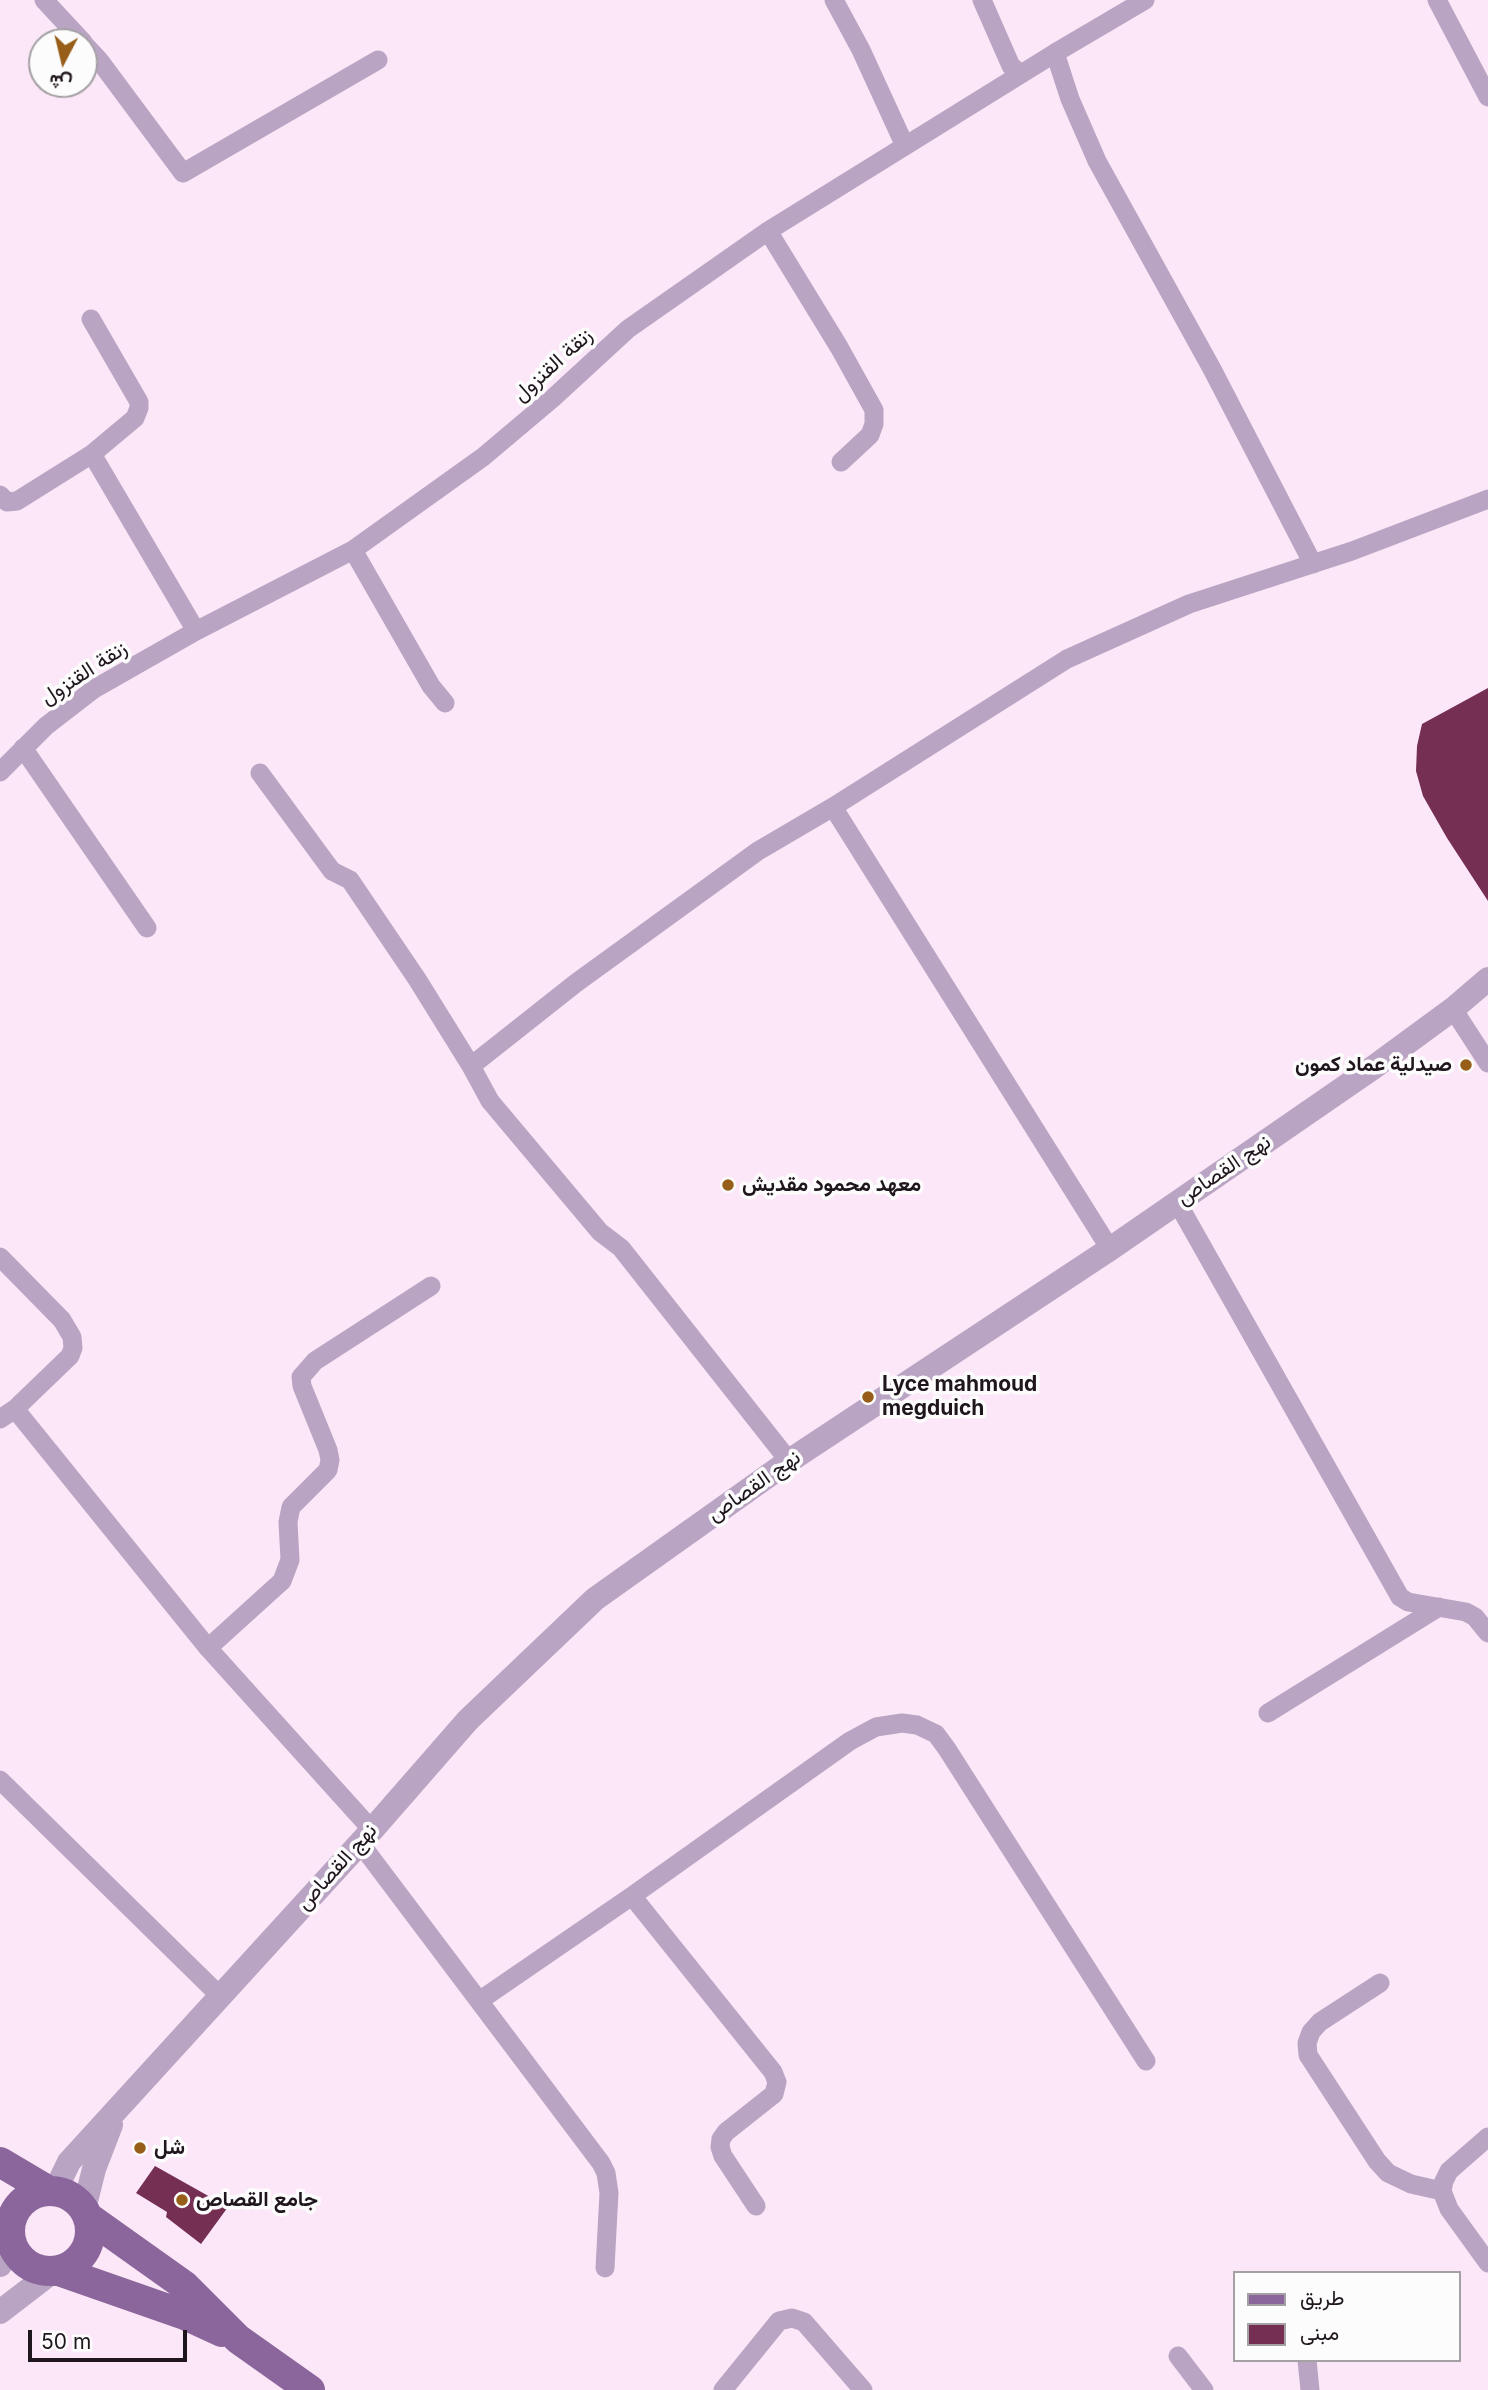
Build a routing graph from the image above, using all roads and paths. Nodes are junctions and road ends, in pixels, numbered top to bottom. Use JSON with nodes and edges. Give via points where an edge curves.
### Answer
{"nodes":[{"id":1,"x":44,"y":0,"type":"edge"},
{"id":2,"x":834,"y":0,"type":"edge"},
{"id":3,"x":982,"y":0,"type":"edge"},
{"id":4,"x":1145,"y":0,"type":"edge"},
{"id":5,"x":1437,"y":0,"type":"edge"},
{"id":6,"x":69,"y":28,"type":"edge"},
{"id":7,"x":1055,"y":53,"type":"junction"},
{"id":8,"x":98,"y":59,"type":"edge"},
{"id":9,"x":378,"y":60,"type":"dead end"},
{"id":10,"x":1021,"y":74,"type":"junction"},
{"id":11,"x":1488,"y":97,"type":"edge"},
{"id":12,"x":905,"y":146,"type":"junction"},
{"id":13,"x":768,"y":231,"type":"junction"},
{"id":14,"x":91,"y":319,"type":"dead end"},
{"id":15,"x":92,"y":454,"type":"junction"},
{"id":16,"x":841,"y":462,"type":"dead end"},
{"id":17,"x":0,"y":495,"type":"edge"},
{"id":18,"x":1488,"y":499,"type":"edge"},
{"id":19,"x":352,"y":550,"type":"junction"},
{"id":20,"x":1313,"y":564,"type":"junction"},
{"id":21,"x":197,"y":631,"type":"junction"},
{"id":22,"x":445,"y":703,"type":"dead end"},
{"id":23,"x":23,"y":748,"type":"junction"},
{"id":24,"x":0,"y":772,"type":"edge"},
{"id":25,"x":260,"y":773,"type":"dead end"},
{"id":26,"x":833,"y":807,"type":"junction"},
{"id":27,"x":147,"y":928,"type":"dead end"},
{"id":28,"x":1488,"y":979,"type":"edge"},
{"id":29,"x":1453,"y":1009,"type":"junction"},
{"id":30,"x":1488,"y":1063,"type":"edge"},
{"id":31,"x":471,"y":1066,"type":"junction"},
{"id":32,"x":1177,"y":1202,"type":"junction"},
{"id":33,"x":1110,"y":1248,"type":"junction"},
{"id":34,"x":0,"y":1257,"type":"edge"},
{"id":35,"x":431,"y":1286,"type":"dead end"},
{"id":36,"x":7,"y":1414,"type":"edge"},
{"id":37,"x":789,"y":1461,"type":"junction"},
{"id":38,"x":1439,"y":1607,"type":"junction"},
{"id":39,"x":1488,"y":1633,"type":"edge"},
{"id":40,"x":208,"y":1648,"type":"junction"},
{"id":41,"x":1268,"y":1713,"type":"dead end"},
{"id":42,"x":0,"y":1780,"type":"edge"},
{"id":43,"x":366,"y":1836,"type":"junction"},
{"id":44,"x":632,"y":1896,"type":"junction"},
{"id":45,"x":1380,"y":1983,"type":"dead end"},
{"id":46,"x":220,"y":1996,"type":"junction"},
{"id":47,"x":479,"y":2001,"type":"junction"},
{"id":48,"x":1146,"y":2061,"type":"dead end"},
{"id":49,"x":119,"y":2109,"type":"junction"},
{"id":50,"x":1488,"y":2137,"type":"edge"},
{"id":51,"x":0,"y":2162,"type":"edge"},
{"id":52,"x":52,"y":2191,"type":"junction"},
{"id":53,"x":1442,"y":2191,"type":"junction"},
{"id":54,"x":756,"y":2206,"type":"dead end"},
{"id":55,"x":86,"y":2213,"type":"junction"},
{"id":56,"x":5,"y":2238,"type":"edge"},
{"id":57,"x":1488,"y":2263,"type":"edge"},
{"id":58,"x":605,"y":2268,"type":"dead end"},
{"id":59,"x":55,"y":2271,"type":"junction"},
{"id":60,"x":0,"y":2312,"type":"edge"},
{"id":61,"x":238,"y":2339,"type":"junction"},
{"id":62,"x":1178,"y":2356,"type":"dead end"},
{"id":63,"x":1307,"y":2362,"type":"edge"},
{"id":64,"x":310,"y":2390,"type":"edge"},
{"id":65,"x":723,"y":2390,"type":"edge"},
{"id":66,"x":863,"y":2390,"type":"edge"},
{"id":67,"x":1204,"y":2390,"type":"edge"},
{"id":68,"x":1310,"y":2390,"type":"edge"}],
"edges":[{"from":1,"to":6,"type":"street"},
{"from":2,"to":12,"type":"street"},
{"from":3,"to":10,"type":"street","via":[[1011,66]]},
{"from":4,"to":7,"type":"street","name":"زنقة القنزول"},
{"from":5,"to":11,"type":"street"},
{"from":7,"to":10,"type":"street","name":"زنقة القنزول"},
{"from":7,"to":20,"type":"street","via":[[1097,162]]},
{"from":8,"to":9,"type":"street","via":[[183,173]]},
{"from":10,"to":12,"type":"street","name":"زنقة القنزول"},
{"from":12,"to":13,"type":"street","name":"زنقة القنزول"},
{"from":13,"to":16,"type":"street","via":[[874,410],[870,435]]},
{"from":13,"to":19,"type":"street","name":"زنقة القنزول","via":[[628,329],[483,457]]},
{"from":14,"to":15,"type":"street","via":[[139,402],[135,418]]},
{"from":15,"to":17,"type":"street","via":[[17,501],[7,502]]},
{"from":15,"to":21,"type":"street"},
{"from":18,"to":20,"type":"street"},
{"from":19,"to":21,"type":"street","name":"زنقة القنزول"},
{"from":19,"to":22,"type":"street"},
{"from":20,"to":26,"type":"street","via":[[1189,604],[1067,659]]},
{"from":21,"to":23,"type":"street","name":"زنقة القنزول","via":[[93,690]]},
{"from":23,"to":24,"type":"street","name":"زنقة القنزول"},
{"from":23,"to":27,"type":"street"},
{"from":25,"to":31,"type":"street","via":[[332,871],[351,880]]},
{"from":26,"to":31,"type":"street","via":[[758,851]]},
{"from":26,"to":33,"type":"street"},
{"from":28,"to":29,"type":"street","name":"نهج القصاص"},
{"from":29,"to":30,"type":"street"},
{"from":29,"to":32,"type":"street","name":"نهج القصاص"},
{"from":31,"to":37,"type":"street","via":[[491,1101],[600,1232],[621,1248]]},
{"from":32,"to":33,"type":"street","name":"نهج القصاص"},
{"from":32,"to":38,"type":"street","via":[[1400,1597]]},
{"from":33,"to":37,"type":"street","name":"نهج القصاص"},
{"from":34,"to":36,"type":"street","via":[[62,1320],[73,1348],[70,1356]]},
{"from":35,"to":40,"type":"street","via":[[314,1361],[301,1377],[328,1450],[328,1470],[291,1507],[290,1560],[282,1581]]},
{"from":36,"to":40,"type":"street"},
{"from":37,"to":43,"type":"street","name":"نهج القصاص","via":[[595,1599],[468,1720]]},
{"from":38,"to":39,"type":"street","via":[[1466,1612]]},
{"from":38,"to":41,"type":"street"},
{"from":40,"to":43,"type":"street"},
{"from":42,"to":46,"type":"street"},
{"from":43,"to":46,"type":"street","name":"نهج القصاص"},
{"from":43,"to":47,"type":"street"},
{"from":44,"to":47,"type":"street"},
{"from":44,"to":48,"type":"street","via":[[849,1741],[876,1727],[917,1725],[936,1734],[947,1749]]},
{"from":44,"to":54,"type":"street","via":[[777,2082],[774,2094],[721,2139],[723,2156]]},
{"from":45,"to":53,"type":"street","via":[[1320,2022],[1307,2043],[1308,2055],[1382,2168],[1399,2180]]},
{"from":46,"to":49,"type":"street","name":"نهج القصاص"},
{"from":47,"to":58,"type":"street","via":[[606,2173]]},
{"from":49,"to":52,"type":"street","name":"نهج القصاص","via":[[69,2162]]},
{"from":49,"to":55,"type":"street","name":"نهج القصاص","via":[[94,2169]]},
{"from":50,"to":53,"type":"street","via":[[1449,2171]]},
{"from":51,"to":52,"type":"main road"},
{"from":52,"to":55,"type":"main road","via":[[68,2195]]},
{"from":52,"to":56,"type":"main road","via":[[26,2199]]},
{"from":53,"to":57,"type":"street"},
{"from":55,"to":59,"type":"main road","via":[[87,2249],[70,2266]]},
{"from":55,"to":61,"type":"main road","via":[[185,2286]]},
{"from":56,"to":59,"type":"main road","via":[[29,2266]]},
{"from":59,"to":60,"type":"street"},
{"from":59,"to":61,"type":"main road","via":[[185,2315]]},
{"from":61,"to":64,"type":"main road"},
{"from":62,"to":67,"type":"street"},
{"from":63,"to":68,"type":"street"},
{"from":65,"to":66,"type":"street","via":[[779,2321],[792,2318],[804,2322]]}]}
